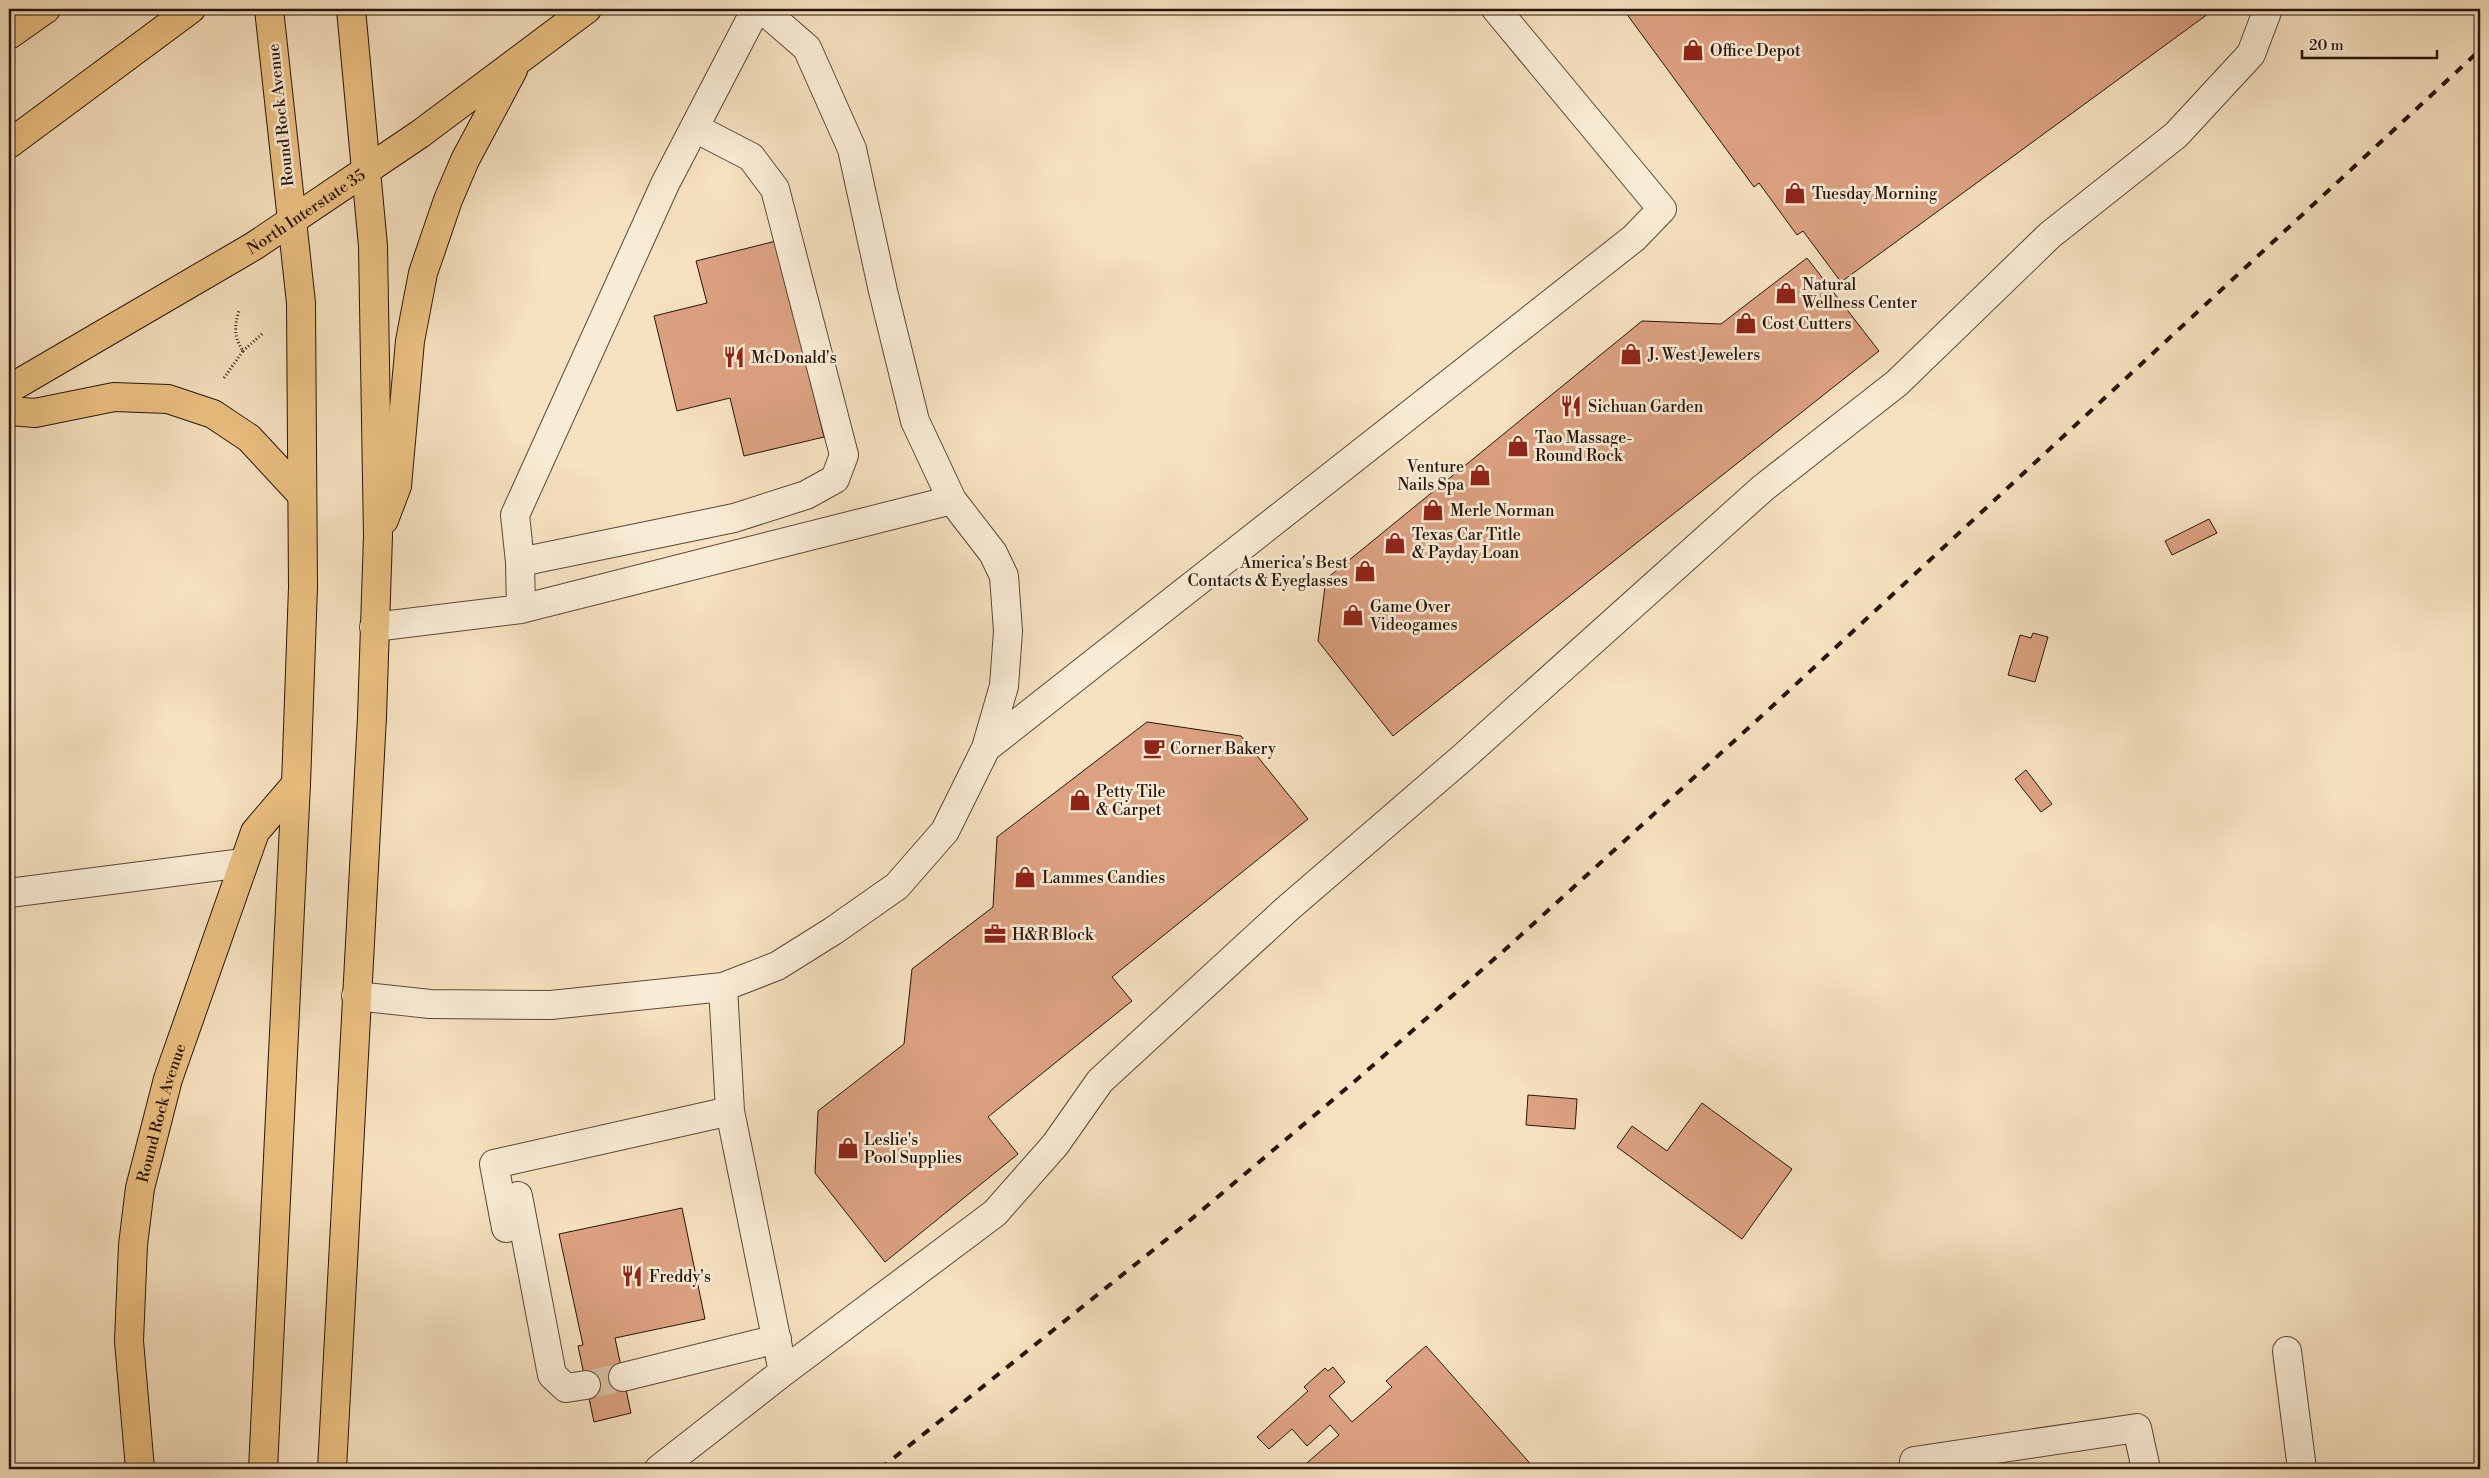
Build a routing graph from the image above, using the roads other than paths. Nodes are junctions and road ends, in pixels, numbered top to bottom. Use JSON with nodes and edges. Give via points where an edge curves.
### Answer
{"nodes":[{"id":1,"x":46,"y":9,"type":"edge"},
{"id":2,"x":190,"y":9,"type":"edge"},
{"id":3,"x":269,"y":9,"type":"edge"},
{"id":4,"x":351,"y":9,"type":"edge"},
{"id":5,"x":587,"y":9,"type":"edge"},
{"id":6,"x":756,"y":9,"type":"edge"},
{"id":7,"x":762,"y":9,"type":"edge"},
{"id":8,"x":1496,"y":9,"type":"edge"},
{"id":9,"x":2268,"y":9,"type":"edge"},
{"id":10,"x":9,"y":34,"type":"edge"},
{"id":11,"x":517,"y":64,"type":"junction"},
{"id":12,"x":695,"y":128,"type":"junction"},
{"id":13,"x":9,"y":144,"type":"edge"},
{"id":14,"x":366,"y":173,"type":"junction"},
{"id":15,"x":291,"y":221,"type":"junction"},
{"id":16,"x":9,"y":389,"type":"edge"},
{"id":17,"x":9,"y":411,"type":"edge"},
{"id":18,"x":301,"y":494,"type":"junction"},
{"id":19,"x":952,"y":500,"type":"junction"},
{"id":20,"x":378,"y":536,"type":"junction"},
{"id":21,"x":520,"y":562,"type":"junction"},
{"id":22,"x":521,"y":610,"type":"junction"},
{"id":23,"x":374,"y":626,"type":"junction"},
{"id":24,"x":986,"y":748,"type":"junction"},
{"id":25,"x":296,"y":784,"type":"junction"},
{"id":26,"x":243,"y":863,"type":"junction"},
{"id":27,"x":9,"y":893,"type":"edge"},
{"id":28,"x":722,"y":987,"type":"junction"},
{"id":29,"x":356,"y":996,"type":"junction"},
{"id":30,"x":730,"y":1111,"type":"junction"},
{"id":31,"x":511,"y":1161,"type":"junction"},
{"id":32,"x":506,"y":1228,"type":"dead end"},
{"id":33,"x":777,"y":1339,"type":"junction"},
{"id":34,"x":2287,"y":1351,"type":"dead end"},
{"id":35,"x":783,"y":1372,"type":"junction"},
{"id":36,"x":624,"y":1377,"type":"tunnel mouth"},
{"id":37,"x":586,"y":1385,"type":"tunnel mouth"},
{"id":38,"x":140,"y":1469,"type":"edge"},
{"id":39,"x":263,"y":1469,"type":"edge"},
{"id":40,"x":332,"y":1469,"type":"edge"},
{"id":41,"x":659,"y":1469,"type":"edge"},
{"id":42,"x":1915,"y":1469,"type":"edge"},
{"id":43,"x":2146,"y":1469,"type":"edge"},
{"id":44,"x":2302,"y":1469,"type":"edge"}],
"edges":[{"from":1,"to":10,"type":"main road"},
{"from":2,"to":13,"type":"main road"},
{"from":3,"to":15,"type":"main road","name":"Round Rock Avenue"},
{"from":4,"to":14,"type":"main road"},
{"from":5,"to":11,"type":"main road","name":"North Interstate 35"},
{"from":6,"to":12,"type":"lane"},
{"from":7,"to":19,"type":"lane","via":[[807,48],[852,149],[915,421]]},
{"from":8,"to":24,"type":"lane","via":[[1662,209],[1634,238]]},
{"from":9,"to":35,"type":"lane","via":[[2251,54],[2176,135],[2050,235],[1897,383],[1763,488],[1294,903],[1100,1081],[1055,1145],[994,1213]]},
{"from":11,"to":14,"type":"main road","name":"North Interstate 35"},
{"from":11,"to":20,"type":"main road","via":[[465,160],[423,273],[410,341],[397,486]]},
{"from":12,"to":21,"type":"lane","via":[[665,184],[515,515]]},
{"from":12,"to":21,"type":"lane","via":[[750,157],[775,189],[844,455],[835,480],[806,495],[734,518]]},
{"from":14,"to":15,"type":"main road","name":"North Interstate 35"},
{"from":14,"to":20,"type":"main road","via":[[373,246]]},
{"from":15,"to":16,"type":"main road","name":"North Interstate 35","via":[[254,246]]},
{"from":15,"to":18,"type":"main road","name":"Round Rock Avenue","via":[[301,303]]},
{"from":17,"to":18,"type":"main road","via":[[35,414],[114,397],[168,398],[213,414],[249,438]]},
{"from":18,"to":25,"type":"main road","name":"Round Rock Avenue","via":[[303,587]]},
{"from":19,"to":22,"type":"lane"},
{"from":19,"to":24,"type":"lane","via":[[993,553],[1004,576],[1008,631],[1004,686]]},
{"from":20,"to":23,"type":"main road"},
{"from":21,"to":22,"type":"lane"},
{"from":22,"to":23,"type":"lane"},
{"from":23,"to":29,"type":"main road"},
{"from":24,"to":28,"type":"lane","via":[[945,831],[897,886],[777,966]]},
{"from":25,"to":26,"type":"main road","name":"Round Rock Avenue","via":[[254,832]]},
{"from":25,"to":39,"type":"main road","name":"Round Rock Avenue"},
{"from":26,"to":27,"type":"lane"},
{"from":26,"to":38,"type":"main road","name":"Round Rock Avenue","via":[[168,1079],[140,1188],[133,1245],[129,1341]]},
{"from":28,"to":29,"type":"lane","via":[[551,1005],[430,1004]]},
{"from":28,"to":30,"type":"lane"},
{"from":29,"to":40,"type":"main road"},
{"from":30,"to":31,"type":"lane"},
{"from":30,"to":33,"type":"lane"},
{"from":31,"to":32,"type":"lane","via":[[494,1164]]},
{"from":31,"to":37,"type":"lane","via":[[552,1375],[566,1388]]},
{"from":33,"to":35,"type":"lane"},
{"from":33,"to":36,"type":"lane"},
{"from":34,"to":44,"type":"lane"},
{"from":35,"to":41,"type":"lane"},
{"from":42,"to":43,"type":"lane","via":[[1914,1461],[2136,1428]]}]}
